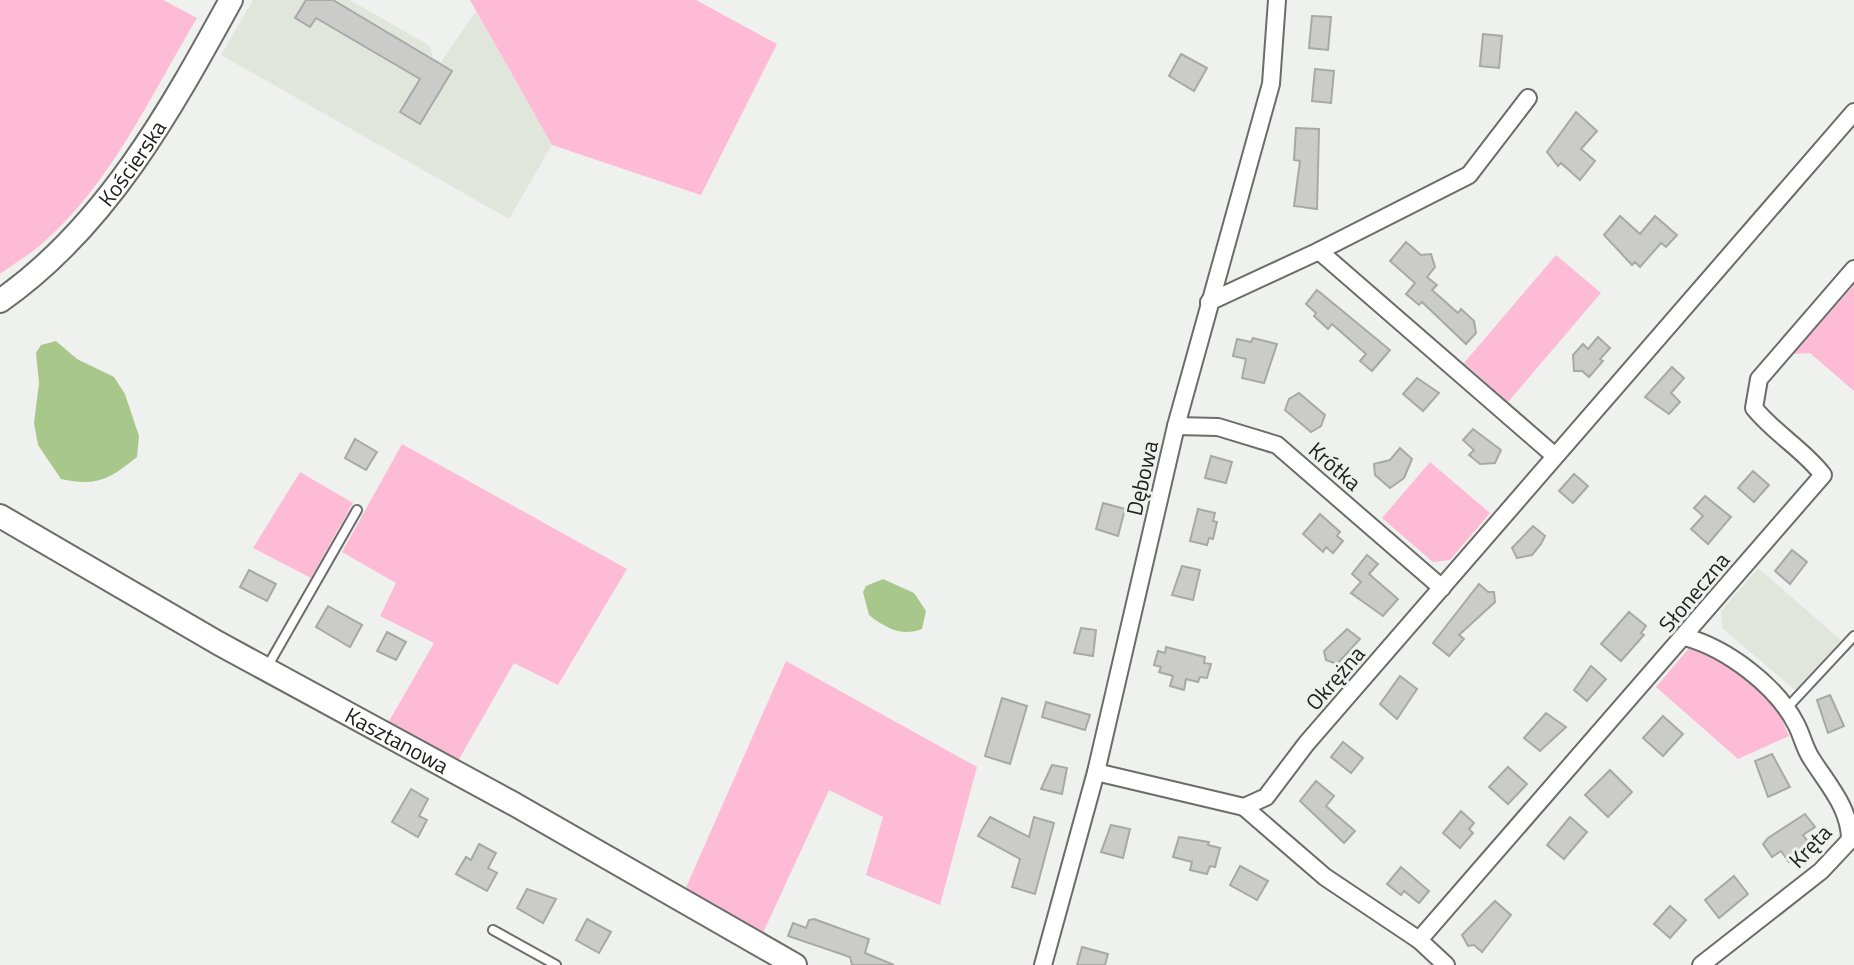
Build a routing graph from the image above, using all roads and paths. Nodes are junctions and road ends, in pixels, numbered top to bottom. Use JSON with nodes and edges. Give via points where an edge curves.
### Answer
{"nodes":[{"id":1,"x":231,"y":0,"type":"edge"},
{"id":2,"x":1277,"y":0,"type":"edge"},
{"id":3,"x":1528,"y":98,"type":"dead end"},
{"id":4,"x":1854,"y":112,"type":"edge"},
{"id":5,"x":1319,"y":251,"type":"junction"},
{"id":6,"x":1854,"y":269,"type":"edge"},
{"id":7,"x":0,"y":301,"type":"edge"},
{"id":8,"x":1209,"y":302,"type":"junction"},
{"id":9,"x":1176,"y":426,"type":"junction"},
{"id":10,"x":1555,"y":456,"type":"junction"},
{"id":11,"x":357,"y":510,"type":"dead end"},
{"id":12,"x":0,"y":516,"type":"edge"},
{"id":13,"x":1442,"y":588,"type":"junction"},
{"id":14,"x":1854,"y":636,"type":"edge"},
{"id":15,"x":1685,"y":637,"type":"junction"},
{"id":16,"x":266,"y":670,"type":"junction"},
{"id":17,"x":1786,"y":710,"type":"junction"},
{"id":18,"x":1096,"y":772,"type":"junction"},
{"id":19,"x":1244,"y":807,"type":"junction"},
{"id":20,"x":493,"y":930,"type":"dead end"},
{"id":21,"x":1419,"y":940,"type":"junction"},
{"id":22,"x":793,"y":964,"type":"edge"},
{"id":23,"x":556,"y":965,"type":"edge"},
{"id":24,"x":1043,"y":965,"type":"edge"},
{"id":25,"x":1446,"y":965,"type":"edge"},
{"id":26,"x":1701,"y":965,"type":"edge"}],
"edges":[{"from":1,"to":7,"type":"street","name":"Kościerska","via":[[142,152],[107,198],[38,273]]},
{"from":2,"to":8,"type":"street","name":"Dębowa","via":[[1271,84]]},
{"from":3,"to":5,"type":"street","via":[[1469,175]]},
{"from":4,"to":10,"type":"street","name":"Okrężna"},
{"from":5,"to":8,"type":"street"},
{"from":5,"to":10,"type":"street"},
{"from":6,"to":15,"type":"street","name":"Słoneczna","via":[[1759,379],[1754,408],[1823,475]]},
{"from":8,"to":9,"type":"street","name":"Dębowa"},
{"from":9,"to":13,"type":"street","name":"Krótka","via":[[1218,427],[1277,445]]},
{"from":9,"to":18,"type":"street","name":"Dębowa"},
{"from":10,"to":13,"type":"street","name":"Okrężna"},
{"from":11,"to":16,"type":"lane"},
{"from":12,"to":16,"type":"street","name":"Kasztanowa"},
{"from":13,"to":19,"type":"street","name":"Okrężna","via":[[1266,797]]},
{"from":14,"to":17,"type":"lane"},
{"from":15,"to":17,"type":"street","name":"Kręta","via":[[1713,644],[1770,690]]},
{"from":15,"to":21,"type":"street","name":"Słoneczna"},
{"from":16,"to":22,"type":"street","name":"Kasztanowa"},
{"from":17,"to":26,"type":"street","name":"Kręta","via":[[1850,818],[1850,840],[1821,871]]},
{"from":18,"to":19,"type":"street"},
{"from":18,"to":24,"type":"street","name":"Dębowa"},
{"from":19,"to":21,"type":"street","via":[[1325,877]]},
{"from":20,"to":23,"type":"lane"},
{"from":21,"to":25,"type":"street"}]}
